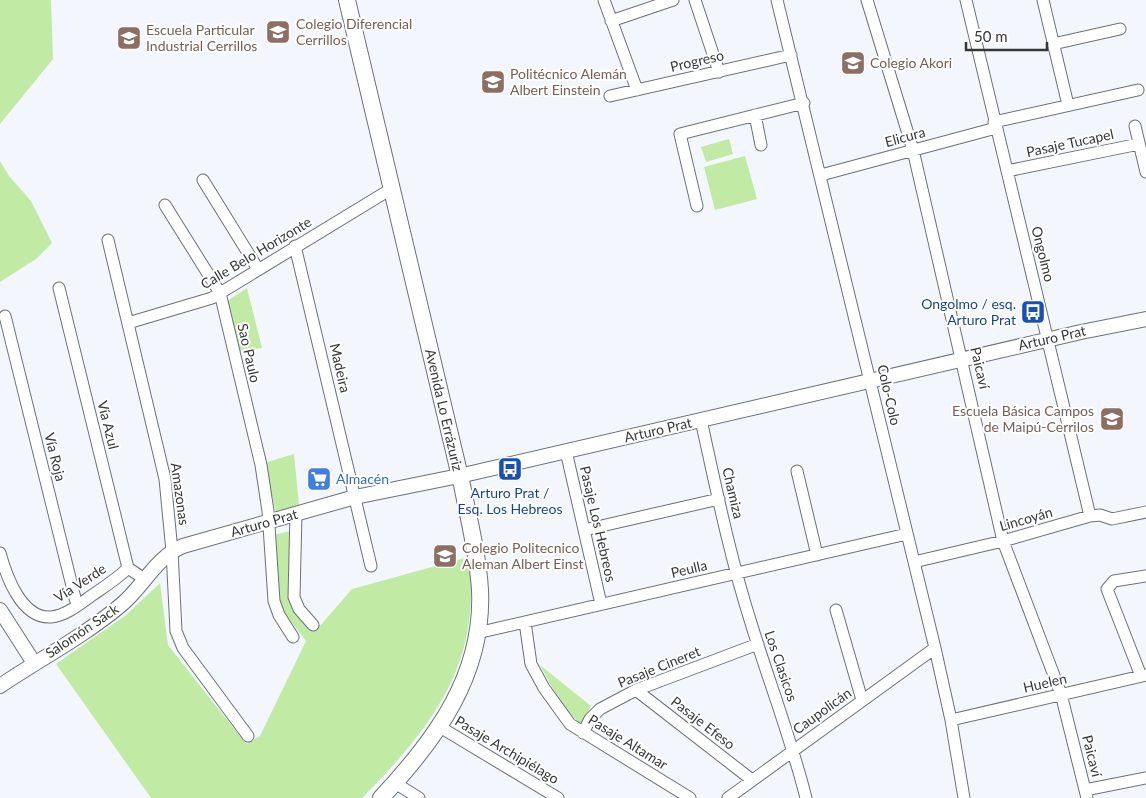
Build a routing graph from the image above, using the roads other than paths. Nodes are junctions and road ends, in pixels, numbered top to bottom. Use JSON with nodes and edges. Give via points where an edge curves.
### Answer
{"nodes":[{"id":1,"x":347,"y":0,"type":"edge"},
{"id":2,"x":604,"y":0,"type":"edge"},
{"id":3,"x":673,"y":0,"type":"edge"},
{"id":4,"x":695,"y":0,"type":"edge"},
{"id":5,"x":777,"y":0,"type":"edge"},
{"id":6,"x":867,"y":0,"type":"edge"},
{"id":7,"x":966,"y":0,"type":"edge"},
{"id":8,"x":1043,"y":0,"type":"edge"},
{"id":9,"x":612,"y":20,"type":"junction"},
{"id":10,"x":1120,"y":29,"type":"dead end"},
{"id":11,"x":1053,"y":44,"type":"junction"},
{"id":12,"x":792,"y":55,"type":"junction"},
{"id":13,"x":719,"y":72,"type":"junction"},
{"id":14,"x":637,"y":90,"type":"junction"},
{"id":15,"x":1138,"y":90,"type":"dead end"},
{"id":16,"x":610,"y":96,"type":"dead end"},
{"id":17,"x":804,"y":103,"type":"junction"},
{"id":18,"x":1068,"y":106,"type":"junction"},
{"id":19,"x":755,"y":115,"type":"junction"},
{"id":20,"x":995,"y":125,"type":"junction"},
{"id":21,"x":1135,"y":126,"type":"dead end"},
{"id":22,"x":1139,"y":144,"type":"junction"},
{"id":23,"x":761,"y":145,"type":"dead end"},
{"id":24,"x":913,"y":150,"type":"junction"},
{"id":25,"x":1007,"y":171,"type":"junction"},
{"id":26,"x":1146,"y":172,"type":"edge"},
{"id":27,"x":822,"y":175,"type":"junction"},
{"id":28,"x":202,"y":180,"type":"dead end"},
{"id":29,"x":391,"y":189,"type":"junction"},
{"id":30,"x":165,"y":205,"type":"dead end"},
{"id":31,"x":697,"y":206,"type":"dead end"},
{"id":32,"x":108,"y":240,"type":"dead end"},
{"id":33,"x":295,"y":246,"type":"junction"},
{"id":34,"x":258,"y":269,"type":"junction"},
{"id":35,"x":59,"y":288,"type":"dead end"},
{"id":36,"x":220,"y":294,"type":"junction"},
{"id":37,"x":5,"y":316,"type":"dead end"},
{"id":38,"x":1146,"y":319,"type":"edge"},
{"id":39,"x":128,"y":323,"type":"junction"},
{"id":40,"x":1049,"y":339,"type":"junction"},
{"id":41,"x":962,"y":359,"type":"junction"},
{"id":42,"x":870,"y":380,"type":"junction"},
{"id":43,"x":701,"y":420,"type":"junction"},
{"id":44,"x":566,"y":451,"type":"junction"},
{"id":45,"x":797,"y":471,"type":"dead end"},
{"id":46,"x":459,"y":476,"type":"junction"},
{"id":47,"x":355,"y":497,"type":"junction"},
{"id":48,"x":719,"y":499,"type":"junction"},
{"id":49,"x":1146,"y":512,"type":"edge"},
{"id":50,"x":296,"y":514,"type":"junction"},
{"id":51,"x":1090,"y":516,"type":"junction"},
{"id":52,"x":269,"y":521,"type":"junction"},
{"id":53,"x":584,"y":530,"type":"junction"},
{"id":54,"x":907,"y":534,"type":"junction"},
{"id":55,"x":1003,"y":541,"type":"junction"},
{"id":56,"x":172,"y":551,"type":"junction"},
{"id":57,"x":0,"y":552,"type":"edge"},
{"id":58,"x":817,"y":555,"type":"junction"},
{"id":59,"x":914,"y":562,"type":"junction"},
{"id":60,"x":371,"y":566,"type":"dead end"},
{"id":61,"x":128,"y":568,"type":"junction"},
{"id":62,"x":736,"y":573,"type":"junction"},
{"id":63,"x":1146,"y":576,"type":"edge"},
{"id":64,"x":146,"y":580,"type":"junction"},
{"id":65,"x":601,"y":604,"type":"junction"},
{"id":66,"x":76,"y":606,"type":"junction"},
{"id":67,"x":0,"y":610,"type":"edge"},
{"id":68,"x":836,"y":610,"type":"dead end"},
{"id":69,"x":525,"y":622,"type":"junction"},
{"id":70,"x":313,"y":625,"type":"dead end"},
{"id":71,"x":477,"y":634,"type":"junction"},
{"id":72,"x":293,"y":636,"type":"dead end"},
{"id":73,"x":758,"y":644,"type":"junction"},
{"id":74,"x":935,"y":648,"type":"junction"},
{"id":75,"x":34,"y":663,"type":"junction"},
{"id":76,"x":1143,"y":675,"type":"edge"},
{"id":77,"x":0,"y":686,"type":"edge"},
{"id":78,"x":636,"y":690,"type":"junction"},
{"id":79,"x":1061,"y":694,"type":"junction"},
{"id":80,"x":862,"y":700,"type":"junction"},
{"id":81,"x":951,"y":720,"type":"junction"},
{"id":82,"x":440,"y":727,"type":"junction"},
{"id":83,"x":584,"y":733,"type":"junction"},
{"id":84,"x":248,"y":736,"type":"dead end"},
{"id":85,"x":794,"y":750,"type":"junction"},
{"id":86,"x":1146,"y":778,"type":"edge"},
{"id":87,"x":752,"y":780,"type":"junction"},
{"id":88,"x":395,"y":783,"type":"junction"},
{"id":89,"x":1086,"y":794,"type":"edge"},
{"id":90,"x":381,"y":798,"type":"edge"},
{"id":91,"x":419,"y":798,"type":"edge"},
{"id":92,"x":558,"y":798,"type":"edge"},
{"id":93,"x":690,"y":798,"type":"edge"},
{"id":94,"x":728,"y":798,"type":"edge"},
{"id":95,"x":806,"y":798,"type":"edge"},
{"id":96,"x":964,"y":798,"type":"edge"}],
"edges":[{"from":1,"to":29,"type":"main road","name":"Avenida Lo Errázuriz"},
{"from":2,"to":9,"type":"street"},
{"from":3,"to":9,"type":"street"},
{"from":4,"to":13,"type":"street"},
{"from":5,"to":12,"type":"street","name":"Colo-Colo"},
{"from":6,"to":24,"type":"street","name":"Paicaví"},
{"from":7,"to":20,"type":"street","name":"Ongolmo"},
{"from":8,"to":11,"type":"street"},
{"from":9,"to":14,"type":"street"},
{"from":10,"to":11,"type":"street"},
{"from":11,"to":18,"type":"street"},
{"from":12,"to":13,"type":"street","name":"Progreso"},
{"from":12,"to":17,"type":"street","name":"Colo-Colo"},
{"from":13,"to":14,"type":"street","name":"Progreso"},
{"from":14,"to":16,"type":"street","name":"Progreso"},
{"from":15,"to":18,"type":"street","name":"Elicura"},
{"from":17,"to":19,"type":"street"},
{"from":17,"to":27,"type":"street","name":"Colo-Colo"},
{"from":18,"to":20,"type":"street","name":"Elicura"},
{"from":19,"to":23,"type":"street"},
{"from":19,"to":31,"type":"street","via":[[680,134]]},
{"from":20,"to":24,"type":"street","name":"Elicura"},
{"from":20,"to":25,"type":"street","name":"Ongolmo"},
{"from":21,"to":22,"type":"street"},
{"from":22,"to":25,"type":"street","name":"Pasaje Tucapel"},
{"from":22,"to":26,"type":"street"},
{"from":24,"to":27,"type":"street","name":"Elicura"},
{"from":24,"to":41,"type":"street","name":"Paicaví"},
{"from":25,"to":40,"type":"street","name":"Ongolmo"},
{"from":27,"to":42,"type":"street","name":"Colo-Colo"},
{"from":28,"to":34,"type":"street"},
{"from":29,"to":33,"type":"street","name":"Calle Belo Horizonte"},
{"from":29,"to":46,"type":"main road","name":"Avenida Lo Errázuriz"},
{"from":30,"to":36,"type":"street","name":"Sao Paulo"},
{"from":32,"to":39,"type":"street","name":"Amazonas"},
{"from":33,"to":34,"type":"street","name":"Calle Belo Horizonte"},
{"from":33,"to":47,"type":"street","name":"Madeira"},
{"from":34,"to":36,"type":"street","name":"Calle Belo Horizonte"},
{"from":35,"to":61,"type":"street","name":"Vía Azul"},
{"from":36,"to":39,"type":"street","name":"Calle Belo Horizonte","via":[[204,302]]},
{"from":36,"to":52,"type":"street","name":"Sao Paulo","via":[[260,465]]},
{"from":37,"to":66,"type":"street","name":"Vía Roja"},
{"from":38,"to":40,"type":"street","name":"Arturo Prat"},
{"from":39,"to":56,"type":"street","name":"Amazonas","via":[[165,480]]},
{"from":40,"to":41,"type":"street","name":"Arturo Prat"},
{"from":40,"to":51,"type":"street","name":"Ongolmo"},
{"from":41,"to":42,"type":"street","name":"Arturo Prat"},
{"from":41,"to":55,"type":"street","name":"Paicaví"},
{"from":42,"to":43,"type":"street","name":"Arturo Prat"},
{"from":42,"to":54,"type":"street","name":"Colo-Colo"},
{"from":43,"to":44,"type":"street","name":"Arturo Prat"},
{"from":43,"to":48,"type":"street","name":"Chamiza"},
{"from":44,"to":46,"type":"street","name":"Arturo Prat"},
{"from":44,"to":53,"type":"street","name":"Pasaje Los Hebreos"},
{"from":45,"to":58,"type":"street"},
{"from":46,"to":47,"type":"street","name":"Arturo Prat"},
{"from":46,"to":71,"type":"main road","name":"Avenida Lo Errázuriz","via":[[479,577]]},
{"from":47,"to":50,"type":"street","name":"Arturo Prat"},
{"from":47,"to":60,"type":"street","name":"Madeira"},
{"from":48,"to":53,"type":"street"},
{"from":48,"to":62,"type":"street","name":"Chamiza"},
{"from":49,"to":51,"type":"street","name":"Lincoyán","via":[[1112,519]]},
{"from":50,"to":52,"type":"street","name":"Arturo Prat"},
{"from":50,"to":70,"type":"street","via":[[293,590],[299,609]]},
{"from":51,"to":55,"type":"street","name":"Lincoyán"},
{"from":52,"to":56,"type":"street","name":"Arturo Prat"},
{"from":52,"to":72,"type":"street","name":"Sao Paulo","via":[[272,591],[279,615]]},
{"from":53,"to":65,"type":"street","name":"Pasaje Los Hebreos"},
{"from":54,"to":58,"type":"street","name":"Peulla"},
{"from":54,"to":59,"type":"street","name":"Colo-Colo"},
{"from":55,"to":59,"type":"street","name":"Lincoyán"},
{"from":55,"to":79,"type":"street","name":"Paicaví"},
{"from":56,"to":64,"type":"street","name":"Salomón Sack"},
{"from":56,"to":84,"type":"street","name":"Amazonas","via":[[178,640]]},
{"from":57,"to":66,"type":"street","name":"Vía Verde","via":[[8,579],[32,612],[53,617]]},
{"from":58,"to":62,"type":"street","name":"Peulla"},
{"from":59,"to":74,"type":"street","name":"Colo-Colo"},
{"from":61,"to":64,"type":"street","name":"Vía Verde"},
{"from":61,"to":66,"type":"street","name":"Vía Verde"},
{"from":62,"to":65,"type":"street","name":"Peulla"},
{"from":62,"to":73,"type":"street","name":"Los Clasicos"},
{"from":63,"to":76,"type":"street","via":[[1114,581],[1107,589]]},
{"from":64,"to":75,"type":"street","name":"Salomón Sack","via":[[109,614]]},
{"from":65,"to":69,"type":"street","name":"Peulla"},
{"from":67,"to":75,"type":"street","name":"Salomón Sack"},
{"from":68,"to":80,"type":"street"},
{"from":69,"to":71,"type":"street","name":"Peulla"},
{"from":69,"to":83,"type":"street","name":"Pasaje Altamar","via":[[531,664],[570,724]]},
{"from":71,"to":82,"type":"main road","name":"Avenida Lo Errázuriz","via":[[464,684]]},
{"from":73,"to":78,"type":"street","name":"Pasaje Cineret"},
{"from":73,"to":85,"type":"street","name":"Los Clasicos"},
{"from":74,"to":80,"type":"street","name":"Caupolicán"},
{"from":74,"to":81,"type":"street","name":"Colo-Colo"},
{"from":75,"to":77,"type":"street"},
{"from":76,"to":79,"type":"street","name":"Huelen"},
{"from":78,"to":83,"type":"street","name":"Pasaje Cineret","via":[[600,709],[590,719]]},
{"from":78,"to":87,"type":"street","name":"Pasaje Efeso"},
{"from":79,"to":81,"type":"street","name":"Huelen"},
{"from":79,"to":89,"type":"street","name":"Paicaví"},
{"from":80,"to":85,"type":"street","name":"Caupolicán"},
{"from":81,"to":96,"type":"street","name":"Colo-Colo"},
{"from":82,"to":88,"type":"main road","name":"Avenida Lo Errázuriz"},
{"from":82,"to":92,"type":"street","name":"Pasaje Archipiélago"},
{"from":83,"to":93,"type":"street","name":"Pasaje Altamar"},
{"from":85,"to":87,"type":"street","name":"Caupolicán"},
{"from":85,"to":95,"type":"street","name":"Los Clasicos"},
{"from":86,"to":89,"type":"street"},
{"from":87,"to":94,"type":"street","name":"Caupolicán"},
{"from":88,"to":90,"type":"main road","name":"Avenida Lo Errázuriz"},
{"from":88,"to":91,"type":"street"}]}
